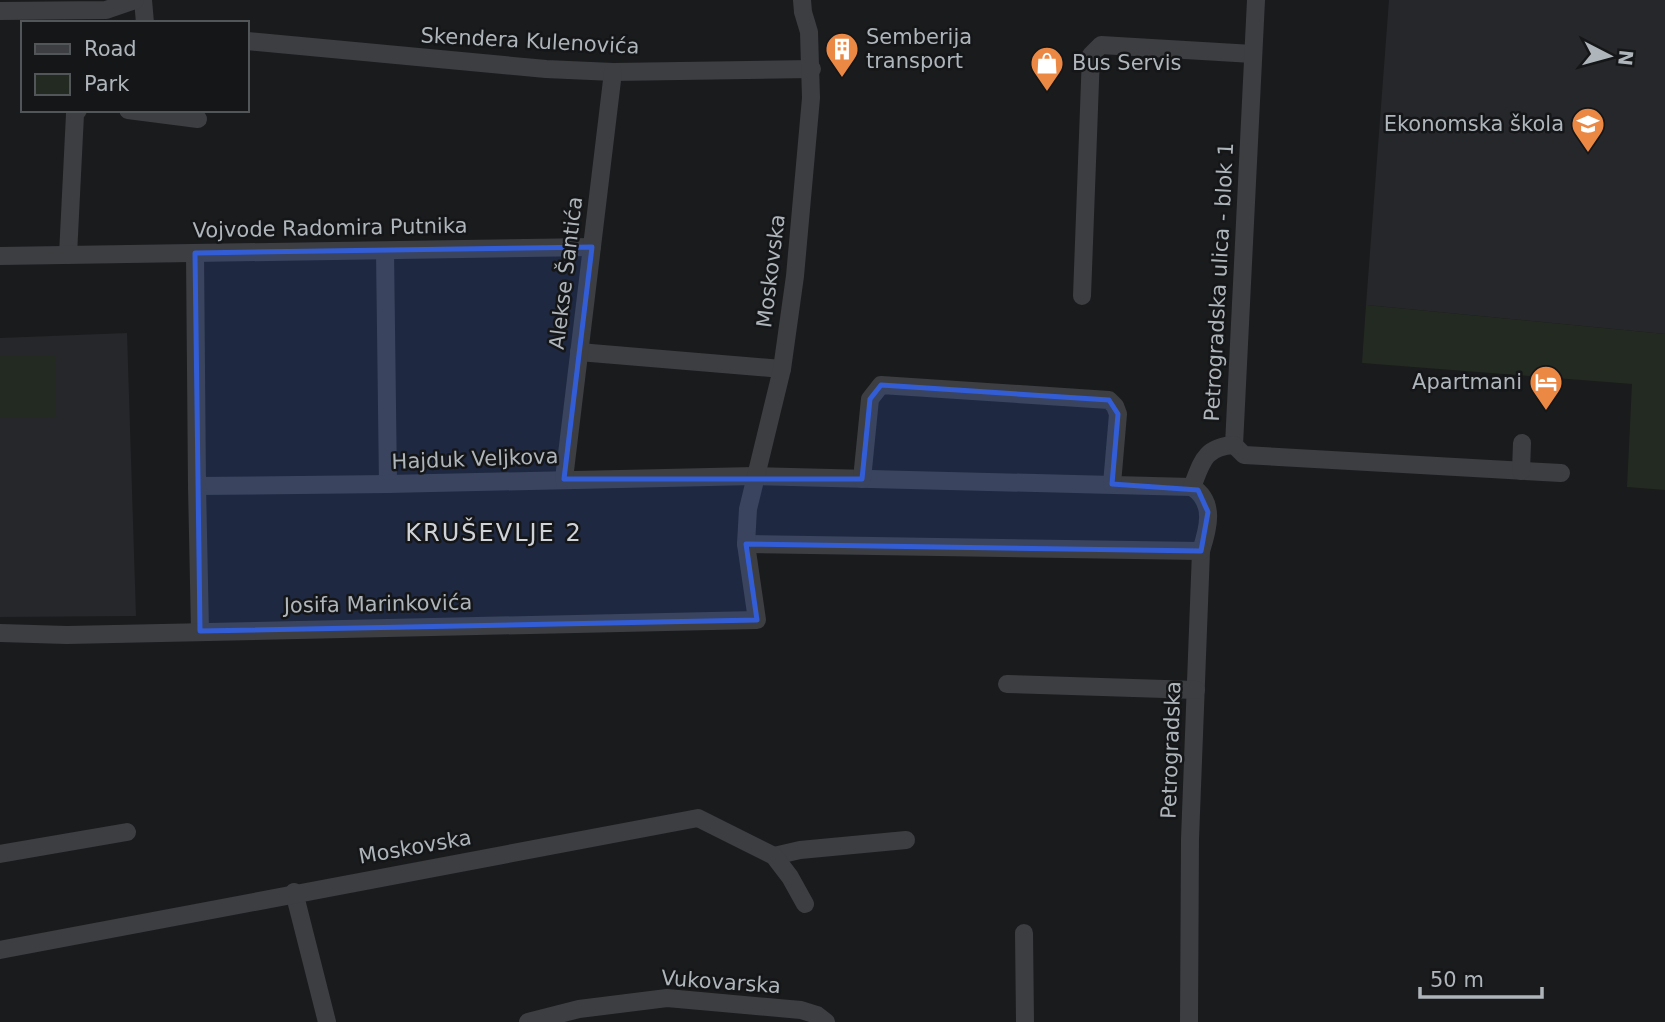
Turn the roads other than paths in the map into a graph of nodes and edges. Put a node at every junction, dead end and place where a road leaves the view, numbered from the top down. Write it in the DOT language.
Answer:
graph roads {
  1 [pos="135,0"];
  2 [pos="143,0"];
  3 [pos="802,0"];
  4 [pos="1256,0"];
  5 [pos="0,11"];
  6 [pos="145,21"];
  7 [pos="248,41"];
  8 [pos="1253,54"];
  9 [pos="812,69"];
  10 [pos="613,72"];
  11 [pos="76,112"];
  12 [pos="146,112"];
  13 [pos="198,118"];
  14 [pos="592,247"];
  15 [pos="386,251"];
  16 [pos="195,253"];
  17 [pos="68,255"];
  18 [pos="0,256"];
  19 [pos="1082,296"];
  20 [pos="579,352"];
  21 [pos="782,369"];
  22 [pos="1521,443"];
  23 [pos="1234,445"];
  24 [pos="1521,471"];
  25 [pos="1561,473"];
  26 [pos="754,476"];
  27 [pos="862,479"];
  28 [pos="564,480"];
  29 [pos="388,484"];
  30 [pos="1112,484"];
  31 [pos="197,486"];
  32 [pos="1192,487"];
  33 [pos="746,544"];
  34 [pos="1201,551"];
  35 [pos="757,620"];
  36 [pos="200,631"];
  37 [pos="0,633"];
  38 [pos="1007,684"];
  39 [pos="1196,690"];
  40 [pos="127,832"];
  41 [pos="906,841"];
  42 [pos="0,854"];
  43 [pos="774,856"];
  44 [pos="294,892"];
  45 [pos="805,904"];
  46 [pos="1024,933"];
  47 [pos="0,950"];
  48 [pos="327,1022"];
  49 [pos="528,1022"];
  50 [pos="826,1022"];
  51 [pos="1025,1022"];
  52 [pos="1189,1022"];
  1 -- 5 [label="street"];
  2 -- 6 [label="street"];
  3 -- 9 [label="street, Moskovska"];
  4 -- 8 [label="street, Petrogradska ulica - blok 1"];
  7 -- 10 [label="street, Skendera Kulenovića"];
  8 -- 19 [label="street"];
  8 -- 23 [label="street, Petrogradska ulica - blok 1"];
  9 -- 10 [label="street, Skendera Kulenovića"];
  9 -- 21 [label="street, Moskovska"];
  10 -- 14 [label="street, Alekse Šantića"];
  11 -- 17 [label="street"];
  12 -- 13 [label="street"];
  14 -- 15 [label="street, Vojvode Radomira Putnika"];
  14 -- 20 [label="street, Alekse Šantića"];
  15 -- 16 [label="street, Vojvode Radomira Putnika"];
  15 -- 29 [label="street"];
  16 -- 17 [label="street, Vojvode Radomira Putnika"];
  16 -- 31 [label="street"];
  17 -- 18 [label="street, Vojvode Radomira Putnika"];
  20 -- 21 [label="street"];
  20 -- 28 [label="street, Alekse Šantića"];
  21 -- 26 [label="street, Moskovska"];
  22 -- 24 [label="street"];
  23 -- 24 [label="street, Petrogradska ulica - blok 1"];
  23 -- 32 [label="street"];
  24 -- 25 [label="street, Petrogradska ulica - blok 1"];
  26 -- 27 [label="street"];
  26 -- 28 [label="street, Hajduk Veljkova"];
  26 -- 33 [label="street, Moskovska"];
  27 -- 30 [label="street"];
  27 -- 30 [label="street"];
  28 -- 29 [label="street, Hajduk Veljkova"];
  29 -- 31 [label="street, Hajduk Veljkova"];
  30 -- 32 [label="street"];
  31 -- 36 [label="street"];
  32 -- 34 [label="street, Petrogradska"];
  33 -- 34 [label="street"];
  33 -- 35 [label="street, Moskovska"];
  34 -- 39 [label="street, Petrogradska"];
  35 -- 36 [label="street, Josifa Marinkovića"];
  36 -- 37 [label="street, Josifa Marinkovića"];
  38 -- 39 [label="street"];
  39 -- 52 [label="street, Petrogradska"];
  40 -- 42 [label="street"];
  41 -- 43 [label="street"];
  43 -- 44 [label="street, Moskovska"];
  43 -- 45 [label="street, Moskovska"];
  44 -- 47 [label="street, Moskovska"];
  44 -- 48 [label="street"];
  46 -- 51 [label="street"];
  49 -- 50 [label="street, Vukovarska"];
}
